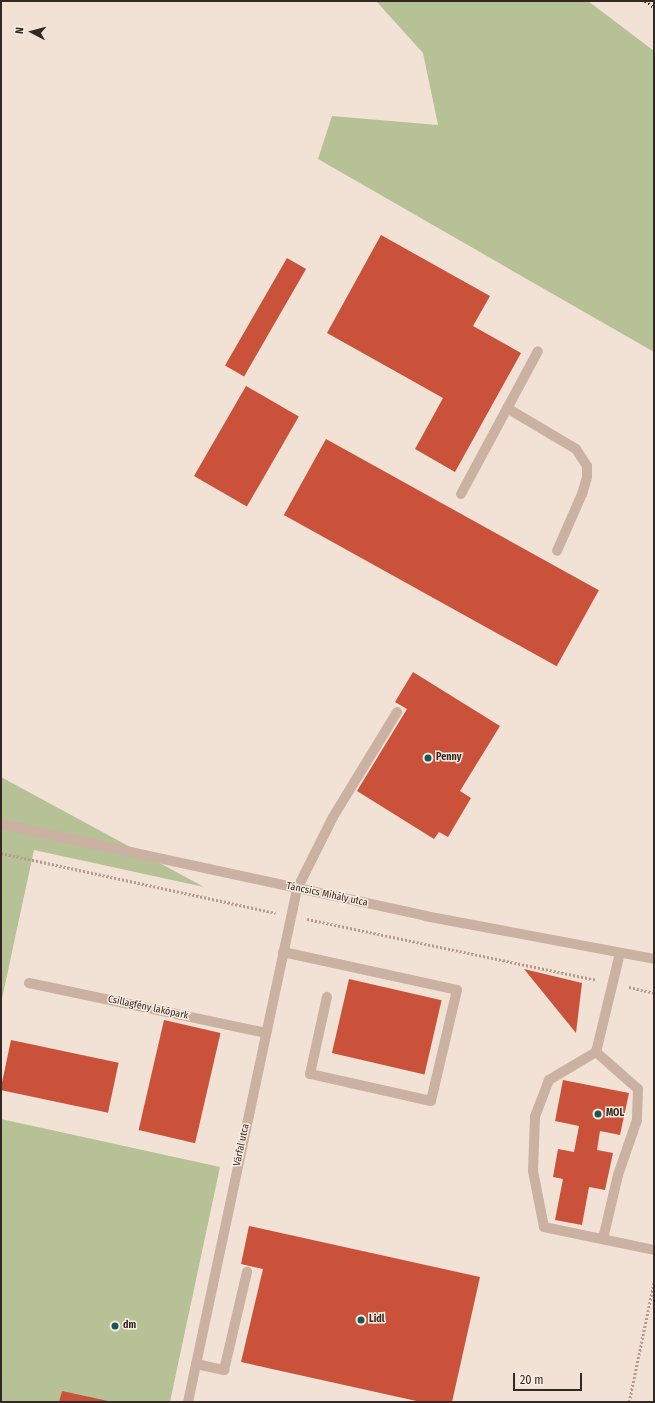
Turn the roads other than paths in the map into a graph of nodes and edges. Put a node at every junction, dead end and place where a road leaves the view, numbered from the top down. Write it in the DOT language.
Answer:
graph roads {
  1 [pos="538,351"];
  2 [pos="507,408"];
  3 [pos="461,494"];
  4 [pos="557,551"];
  5 [pos="397,712"];
  6 [pos="1,824"];
  7 [pos="297,889"];
  8 [pos="283,952"];
  9 [pos="620,953"];
  10 [pos="654,959"];
  11 [pos="29,983"];
  12 [pos="327,997"];
  13 [pos="266,1033"];
  14 [pos="596,1052"];
  15 [pos="603,1239"];
  16 [pos="654,1250"];
  17 [pos="247,1272"];
  18 [pos="196,1364"];
  19 [pos="188,1402"];
  1 -- 2 [label="street"];
  2 -- 3 [label="street"];
  2 -- 4 [label="street"];
  5 -- 7 [label="street, Várfal utca"];
  6 -- 7 [label="street, Táncsics Mihály utca"];
  7 -- 8 [label="street, Várfal utca"];
  7 -- 9 [label="street, Táncsics Mihály utca"];
  8 -- 12 [label="street"];
  8 -- 13 [label="street, Várfal utca"];
  9 -- 10 [label="street, Táncsics Mihály utca"];
  9 -- 14 [label="street"];
  11 -- 13 [label="street, Csillagfény lakópark"];
  13 -- 18 [label="street, Várfal utca"];
  14 -- 15 [label="street"];
  14 -- 15 [label="street"];
  15 -- 16 [label="street"];
  17 -- 18 [label="street"];
  18 -- 19 [label="street, Várfal utca"];
}
